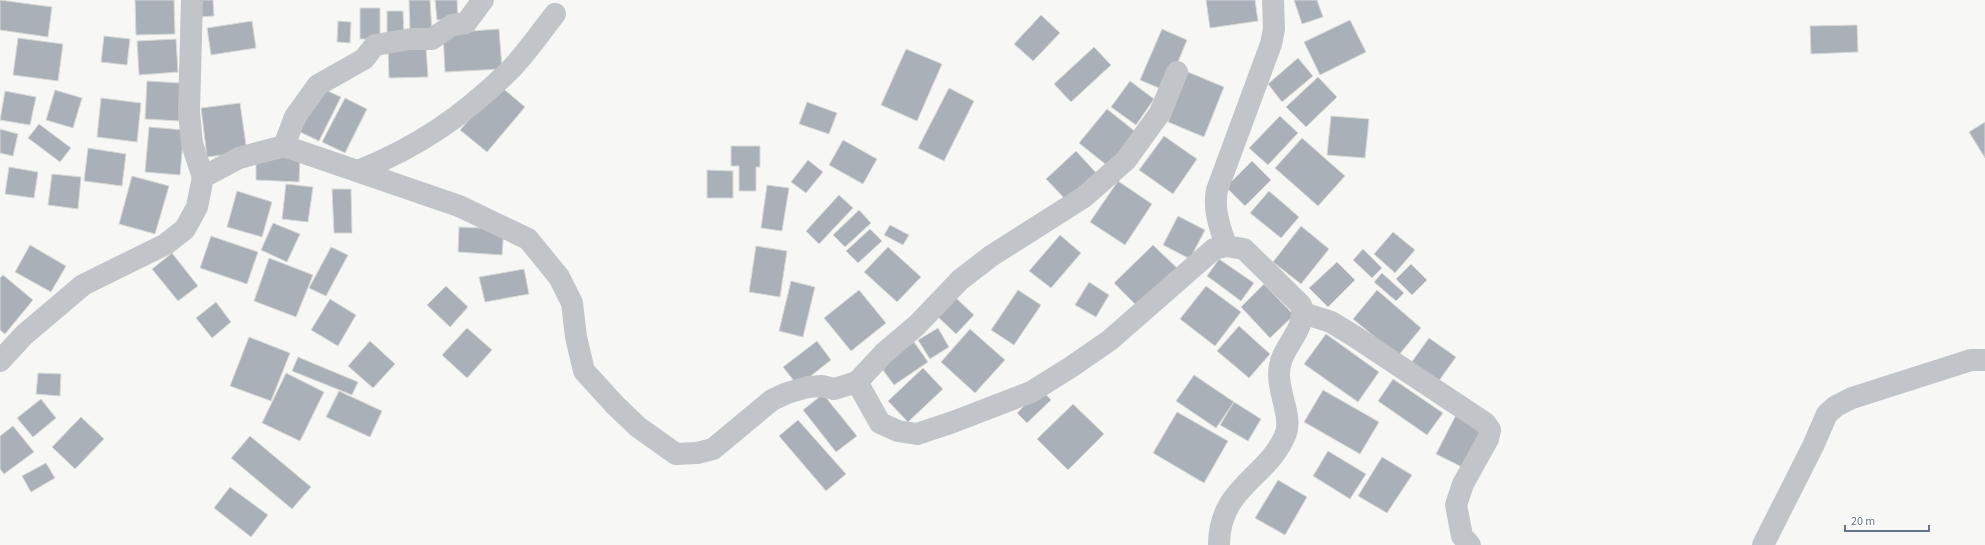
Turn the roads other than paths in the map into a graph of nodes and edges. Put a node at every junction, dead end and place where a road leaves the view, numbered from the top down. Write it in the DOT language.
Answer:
graph roads {
  1 [pos="192,0"];
  2 [pos="483,0"];
  3 [pos="1272,0"];
  4 [pos="555,14"];
  5 [pos="1177,72"];
  6 [pos="284,146"];
  7 [pos="358,171"];
  8 [pos="203,176"];
  9 [pos="1226,246"];
  10 [pos="1303,313"];
  11 [pos="1985,360"];
  12 [pos="0,361"];
  13 [pos="858,382"];
  14 [pos="1219,545"];
  15 [pos="1470,545"];
  16 [pos="1763,545"];
  1 -- 8 [label="street"];
  2 -- 6 [label="street"];
  3 -- 9 [label="street"];
  4 -- 7 [label="street"];
  5 -- 13 [label="street"];
  6 -- 7 [label="street"];
  6 -- 8 [label="street"];
  7 -- 13 [label="street"];
  8 -- 12 [label="street"];
  9 -- 10 [label="street"];
  9 -- 13 [label="street"];
  10 -- 14 [label="street"];
  10 -- 15 [label="street"];
  11 -- 16 [label="street"];
}
